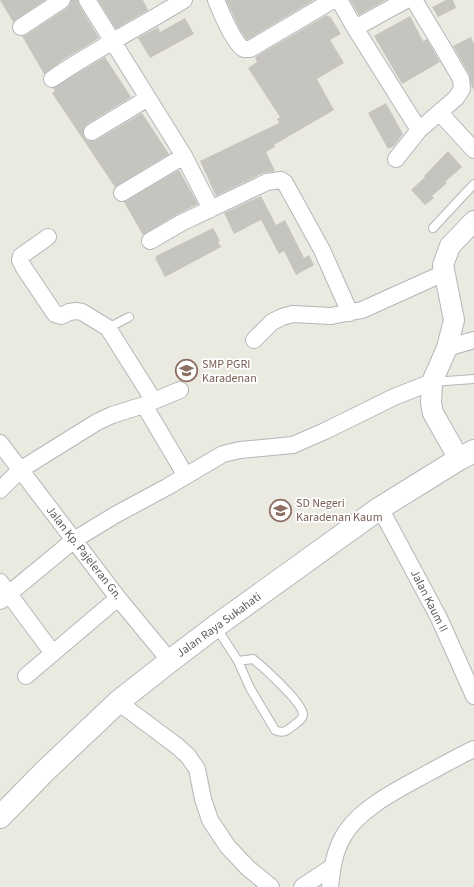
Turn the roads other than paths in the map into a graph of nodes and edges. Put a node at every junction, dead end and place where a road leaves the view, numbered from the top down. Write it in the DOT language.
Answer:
graph roads {
  1 [pos="62,0"];
  2 [pos="87,0"];
  3 [pos="184,0"];
  4 [pos="216,0"];
  5 [pos="333,0"];
  6 [pos="338,0"];
  7 [pos="406,0"];
  8 [pos="414,0"];
  9 [pos="163,5"];
  10 [pos="21,27"];
  11 [pos="354,28"];
  12 [pos="112,42"];
  13 [pos="52,79"];
  14 [pos="148,98"];
  15 [pos="440,113"];
  16 [pos="419,130"];
  17 [pos="92,132"];
  18 [pos="474,150"];
  19 [pos="184,156"];
  20 [pos="396,159"];
  21 [pos="474,184"];
  22 [pos="122,193"];
  23 [pos="211,208"];
  24 [pos="474,221"];
  25 [pos="432,228"];
  26 [pos="48,237"];
  27 [pos="150,241"];
  28 [pos="444,273"];
  29 [pos="350,313"];
  30 [pos="129,316"];
  31 [pos="108,328"];
  32 [pos="254,340"];
  33 [pos="474,340"];
  34 [pos="447,348"];
  35 [pos="474,379"];
  36 [pos="432,382"];
  37 [pos="180,390"];
  38 [pos="149,403"];
  39 [pos="0,443"];
  40 [pos="466,455"];
  41 [pos="20,470"];
  42 [pos="186,476"];
  43 [pos="0,490"];
  44 [pos="380,508"];
  45 [pos="74,540"];
  46 [pos="3,592"];
  47 [pos="118,598"];
  48 [pos="216,626"];
  49 [pos="52,652"];
  50 [pos="170,661"];
  51 [pos="238,661"];
  52 [pos="26,676"];
  53 [pos="474,696"];
  54 [pos="118,702"];
  55 [pos="474,749"];
  56 [pos="0,817"];
  57 [pos="332,867"];
  58 [pos="271,887"];
  59 [pos="302,887"];
  60 [pos="330,887"];
  1 -- 10 [label="street"];
  2 -- 12 [label="street"];
  3 -- 9 [label="street"];
  4 -- 5 [label="street"];
  6 -- 11 [label="street"];
  7 -- 11 [label="street"];
  8 -- 15 [label="street"];
  9 -- 12 [label="street"];
  11 -- 16 [label="street"];
  12 -- 13 [label="street"];
  12 -- 14 [label="street"];
  14 -- 17 [label="street"];
  14 -- 19 [label="street"];
  15 -- 16 [label="street"];
  15 -- 18 [label="street"];
  16 -- 20 [label="street"];
  19 -- 22 [label="street"];
  19 -- 23 [label="street"];
  21 -- 25 [label="lane"];
  23 -- 27 [label="street"];
  23 -- 29 [label="street"];
  24 -- 28 [label="street"];
  26 -- 31 [label="street"];
  28 -- 29 [label="street"];
  28 -- 34 [label="street"];
  29 -- 32 [label="street"];
  30 -- 31 [label="lane"];
  31 -- 38 [label="street"];
  33 -- 34 [label="street"];
  34 -- 36 [label="street"];
  35 -- 36 [label="lane"];
  36 -- 40 [label="street"];
  36 -- 42 [label="street"];
  37 -- 38 [label="street"];
  38 -- 41 [label="street"];
  38 -- 42 [label="street"];
  39 -- 41 [label="street, Jalan Kp. Pajeleran Gn."];
  40 -- 44 [label="main road, Jalan Raya Sukahati"];
  41 -- 43 [label="street"];
  41 -- 45 [label="street, Jalan Kp. Pajeleran Gn."];
  42 -- 45 [label="street"];
  44 -- 48 [label="main road, Jalan Raya Sukahati"];
  44 -- 53 [label="street, Jalan Kaum II"];
  45 -- 46 [label="street"];
  45 -- 47 [label="street, Jalan Kp. Pajeleran Gn."];
  46 -- 49 [label="street"];
  47 -- 49 [label="street"];
  47 -- 50 [label="street, Jalan Kp. Pajeleran Gn."];
  48 -- 50 [label="main road, Jalan Raya Sukahati"];
  48 -- 51 [label="lane"];
  49 -- 52 [label="street"];
  50 -- 54 [label="main road, Jalan Raya Sukahati"];
  51 -- 51 [label="lane"];
  54 -- 56 [label="main road, Jalan Raya Sukahati"];
  54 -- 58 [label="street"];
  55 -- 57 [label="street"];
  57 -- 59 [label="street"];
  57 -- 60 [label="street"];
}
